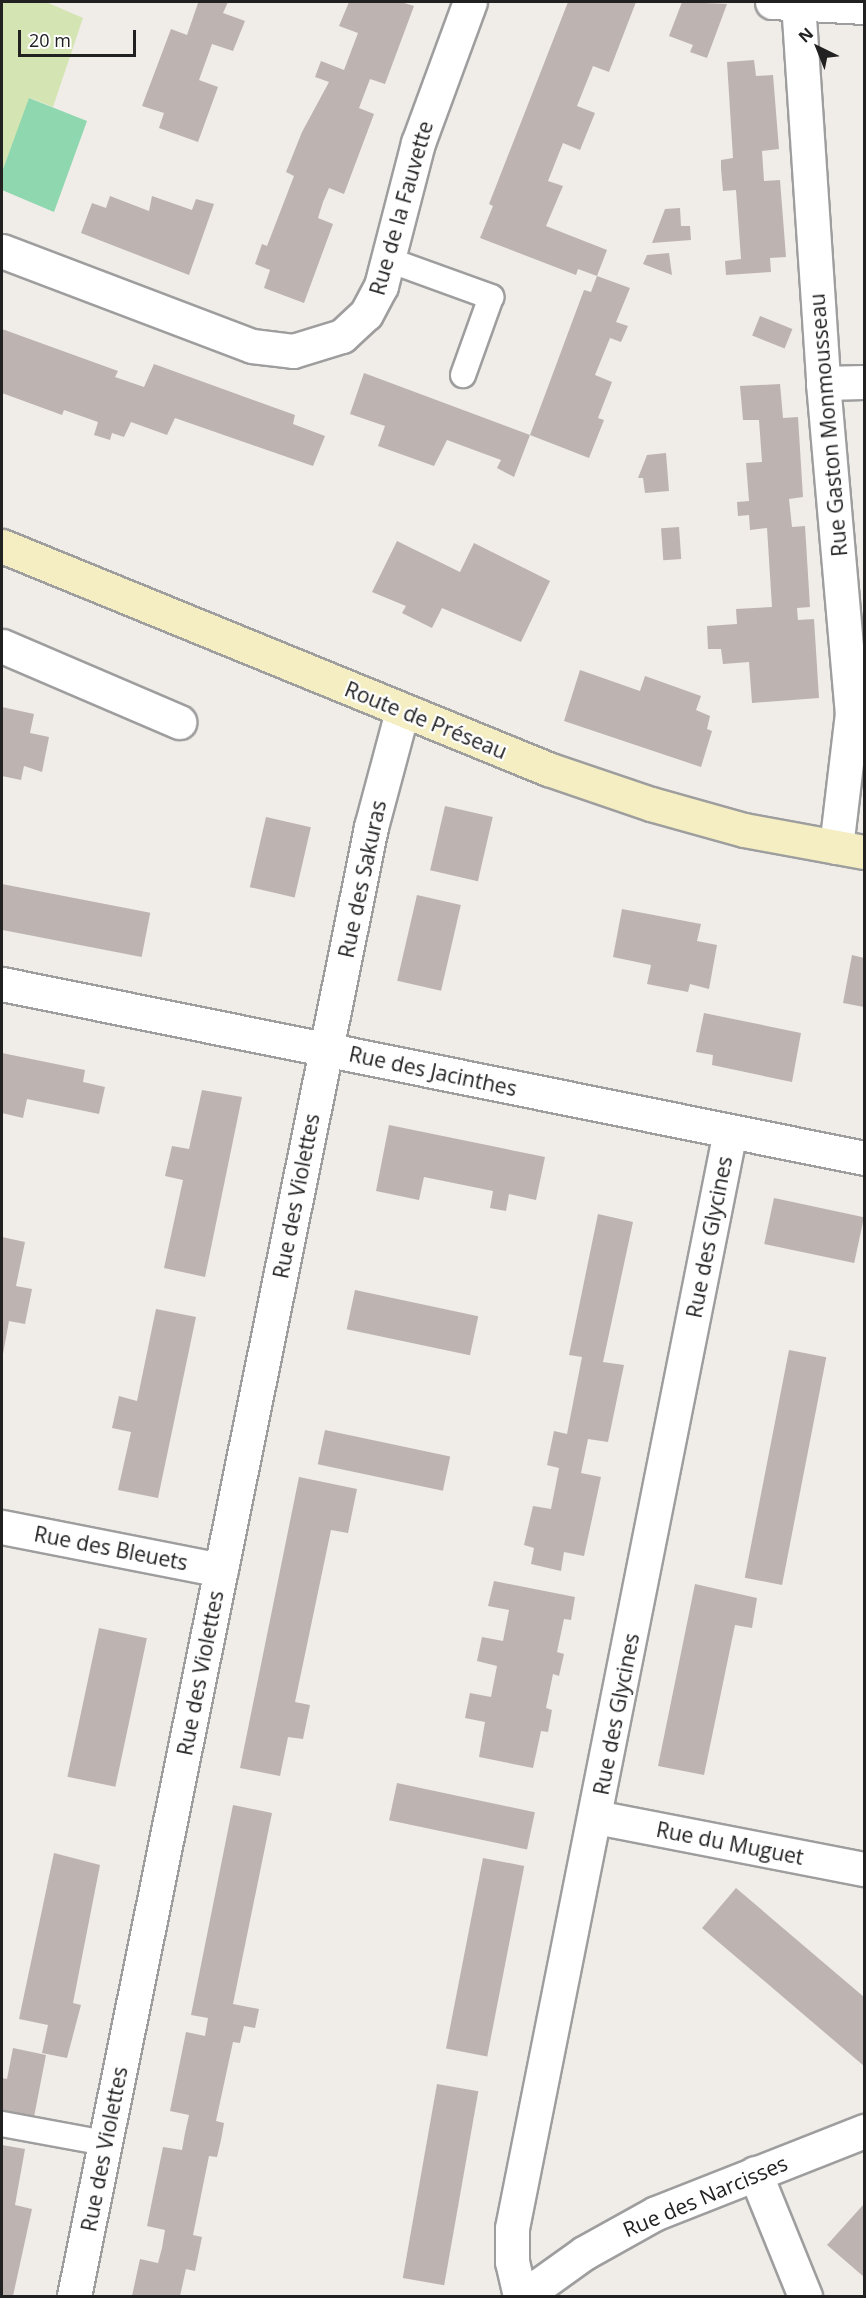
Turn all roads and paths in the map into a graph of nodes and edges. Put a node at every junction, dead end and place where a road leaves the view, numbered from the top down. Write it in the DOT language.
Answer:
graph roads {
  1 [pos="470,2"];
  2 [pos="789,3"];
  3 [pos="864,7"];
  4 [pos="2,251"];
  5 [pos="389,260"];
  6 [pos="463,375"];
  7 [pos="864,382"];
  8 [pos="823,383"];
  9 [pos="2,546"];
  10 [pos="2,646"];
  11 [pos="402,711"];
  12 [pos="179,722"];
  13 [pos="850,849"];
  14 [pos="2,984"];
  15 [pos="326,1049"];
  16 [pos="730,1131"];
  17 [pos="864,1158"];
  18 [pos="2,1527"];
  19 [pos="221,1570"];
  20 [pos="596,1817"];
  21 [pos="864,1869"];
  22 [pos="2,2124"];
  23 [pos="864,2131"];
  24 [pos="105,2143"];
  25 [pos="755,2174"];
  26 [pos="74,2296"];
  27 [pos="520,2296"];
  28 [pos="524,2296"];
  29 [pos="804,2296"];
  1 -- 5 [label="street, Rue de la Fauvette"];
  2 -- 3 [label="street"];
  2 -- 8 [label="street, Rue Gaston Monmousseau"];
  4 -- 5 [label="street, Rue de la Fauvette"];
  5 -- 6 [label="lane"];
  7 -- 8 [label="street"];
  8 -- 13 [label="street, Rue Gaston Monmousseau"];
  9 -- 11 [label="main road, Route de Préseau"];
  10 -- 12 [label="street"];
  11 -- 13 [label="main road, Route de Préseau"];
  11 -- 15 [label="street, Rue des Sakuras"];
  14 -- 15 [label="street, Rue des Jacinthes"];
  15 -- 16 [label="street, Rue des Jacinthes"];
  15 -- 19 [label="street, Rue des Violettes"];
  16 -- 17 [label="street, Rue des Jacinthes"];
  16 -- 20 [label="street, Rue des Glycines"];
  18 -- 19 [label="street, Rue des Bleuets"];
  19 -- 24 [label="street, Rue des Violettes"];
  20 -- 21 [label="street, Rue du Muguet"];
  20 -- 27 [label="street, Rue des Glycines"];
  22 -- 24 [label="lane"];
  23 -- 25 [label="street, Rue des Narcisses"];
  24 -- 26 [label="street, Rue des Violettes"];
  25 -- 28 [label="street, Rue des Narcisses"];
  25 -- 29 [label="street"];
}
